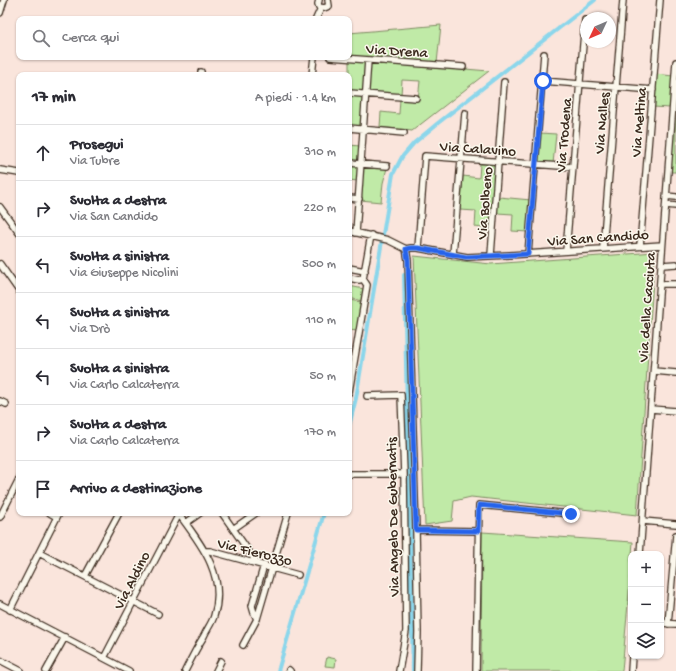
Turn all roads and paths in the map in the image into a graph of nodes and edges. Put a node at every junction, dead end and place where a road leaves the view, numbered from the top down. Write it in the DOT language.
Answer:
graph roads {
  1 [pos="4,0"];
  2 [pos="319,0"];
  3 [pos="328,0"];
  4 [pos="623,0"];
  5 [pos="660,0"];
  6 [pos="321,8"];
  7 [pos="0,13"];
  8 [pos="317,16"];
  9 [pos="583,48"];
  10 [pos="544,54"];
  11 [pos="352,59"];
  12 [pos="314,60"];
  13 [pos="368,60"];
  14 [pos="676,62"];
  15 [pos="463,67"];
  16 [pos="312,72"];
  17 [pos="543,81"];
  18 [pos="504,82"];
  19 [pos="580,84"];
  20 [pos="616,87"];
  21 [pos="653,90"];
  22 [pos="352,93"];
  23 [pos="366,94"];
  24 [pos="416,98"];
  25 [pos="465,113"];
  26 [pos="352,128"];
  27 [pos="363,129"];
  28 [pos="404,133"];
  29 [pos="462,158"];
  30 [pos="499,161"];
  31 [pos="352,162"];
  32 [pos="361,164"];
  33 [pos="536,164"];
  34 [pos="387,166"];
  35 [pos="573,167"];
  36 [pos="0,170"];
  37 [pos="16,173"];
  38 [pos="666,196"];
  39 [pos="676,197"];
  40 [pos="352,198"];
  41 [pos="359,199"];
  42 [pos="666,205"];
  43 [pos="676,206"];
  44 [pos="0,207"];
  45 [pos="16,229"];
  46 [pos="352,232"];
  47 [pos="356,233"];
  48 [pos="374,236"];
  49 [pos="662,245"];
  50 [pos="640,246"];
  51 [pos="418,248"];
  52 [pos="603,248"];
  53 [pos="406,249"];
  54 [pos="566,251"];
  55 [pos="453,254"];
  56 [pos="528,254"];
  57 [pos="492,255"];
  58 [pos="0,264"];
  59 [pos="676,264"];
  60 [pos="662,265"];
  61 [pos="352,269"];
  62 [pos="365,271"];
  63 [pos="352,278"];
  64 [pos="363,279"];
  65 [pos="661,284"];
  66 [pos="676,284"];
  67 [pos="16,287"];
  68 [pos="654,371"];
  69 [pos="676,372"];
  70 [pos="352,373"];
  71 [pos="367,396"];
  72 [pos="0,401"];
  73 [pos="6,404"];
  74 [pos="651,409"];
  75 [pos="676,411"];
  76 [pos="352,474"];
  77 [pos="404,474"];
  78 [pos="16,485"];
  79 [pos="12,493"];
  80 [pos="16,495"];
  81 [pos="571,514"];
  82 [pos="57,516"];
  83 [pos="117,516"];
  84 [pos="178,516"];
  85 [pos="180,516"];
  86 [pos="196,516"];
  87 [pos="224,516"];
  88 [pos="252,516"];
  89 [pos="287,516"];
  90 [pos="0,518"];
  91 [pos="643,521"];
  92 [pos="186,524"];
  93 [pos="676,524"];
  94 [pos="233,529"];
  95 [pos="416,530"];
  96 [pos="478,531"];
  97 [pos="676,535"];
  98 [pos="205,551"];
  99 [pos="640,551"];
  100 [pos="39,552"];
  101 [pos="257,563"];
  102 [pos="264,565"];
  103 [pos="273,567"];
  104 [pos="298,574"];
  105 [pos="86,576"];
  106 [pos="134,601"];
  107 [pos="0,604"];
  108 [pos="10,610"];
  109 [pos="158,614"];
  110 [pos="257,619"];
  111 [pos="664,623"];
  112 [pos="668,624"];
  113 [pos="676,624"];
  114 [pos="65,637"];
  115 [pos="243,645"];
  116 [pos="104,658"];
  117 [pos="632,659"];
  118 [pos="0,660"];
  119 [pos="221,660"];
  120 [pos="21,671"];
  121 [pos="46,671"];
  122 [pos="129,671"];
  123 [pos="185,671"];
  124 [pos="216,671"];
  125 [pos="399,671"];
  126 [pos="417,671"];
  127 [pos="476,671"];
  128 [pos="631,671"];
  1 -- 7 [label="street"];
  2 -- 6 [label="street"];
  3 -- 6 [label="street"];
  4 -- 20 [label="street, Via Nalles"];
  5 -- 21 [label="street, Via Meltina"];
  6 -- 8 [label="street"];
  9 -- 19 [label="street, Via Trodena"];
  10 -- 17 [label="street"];
  11 -- 13 [label="street, Via Drena"];
  12 -- 16 [label="street"];
  13 -- 15 [label="street, Via Drena"];
  13 -- 23 [label="street"];
  14 -- 38 [label="street, Via della Cacciuta"];
  17 -- 19 [label="street"];
  17 -- 33 [label="street"];
  18 -- 30 [label="street, Via Bolbeno"];
  19 -- 20 [label="street"];
  19 -- 35 [label="street, Via Trodena"];
  20 -- 21 [label="street"];
  20 -- 52 [label="street, Via Nalles"];
  21 -- 50 [label="street, Via Meltina"];
  22 -- 23 [label="street"];
  23 -- 24 [label="street"];
  23 -- 27 [label="street"];
  25 -- 29 [label="street"];
  26 -- 27 [label="street"];
  27 -- 28 [label="street"];
  27 -- 32 [label="street"];
  29 -- 30 [label="street, Via Calavino"];
  29 -- 51 [label="street, Via Calavino"];
  29 -- 55 [label="street"];
  30 -- 33 [label="street, Via Calavino"];
  30 -- 57 [label="street, Via Bolbeno"];
  31 -- 32 [label="street"];
  32 -- 34 [label="street"];
  32 -- 41 [label="street"];
  33 -- 35 [label="street, Via Calavino"];
  33 -- 56 [label="street"];
  35 -- 54 [label="street, Via Trodena"];
  36 -- 37 [label="street"];
  38 -- 39 [label="street"];
  38 -- 42 [label="street, Via della Cacciuta"];
  40 -- 41 [label="street"];
  41 -- 47 [label="street"];
  42 -- 43 [label="street"];
  42 -- 49 [label="street, Via della Cacciuta"];
  44 -- 45 [label="street"];
  46 -- 47 [label="street"];
  47 -- 48 [label="street"];
  48 -- 53 [label="street"];
  48 -- 62 [label="street"];
  49 -- 50 [label="street, Via San Candido"];
  49 -- 60 [label="street, Via della Cacciuta"];
  50 -- 52 [label="street, Via San Candido"];
  51 -- 53 [label="street, Via San Candido"];
  51 -- 55 [label="street, Via San Candido"];
  52 -- 54 [label="street, Via San Candido"];
  53 -- 95 [label="street"];
  54 -- 56 [label="street, Via San Candido"];
  55 -- 57 [label="street, Via San Candido"];
  56 -- 57 [label="street, Via San Candido"];
  58 -- 67 [label="street"];
  59 -- 60 [label="street"];
  60 -- 65 [label="street, Via della Cacciuta"];
  61 -- 62 [label="street"];
  62 -- 64 [label="street"];
  63 -- 64 [label="street"];
  64 -- 70 [label="street"];
  65 -- 66 [label="street"];
  65 -- 68 [label="street, Via della Cacciuta"];
  68 -- 69 [label="street"];
  68 -- 74 [label="street, Via della Cacciuta"];
  71 -- 77 [label="street, Via Angelo De Gubernatis"];
  72 -- 73 [label="street"];
  74 -- 75 [label="street"];
  74 -- 91 [label="street, Via della Cacciuta"];
  76 -- 77 [label="street"];
  77 -- 125 [label="street, Via Angelo De Gubernatis"];
  78 -- 79 [label="street"];
  79 -- 80 [label="street"];
  79 -- 90 [label="street"];
  81 -- 96 [label="street"];
  82 -- 100 [label="street"];
  83 -- 105 [label="street"];
  84 -- 106 [label="street, Via Aldino"];
  85 -- 92 [label="street"];
  86 -- 92 [label="street"];
  87 -- 94 [label="street"];
  88 -- 94 [label="street"];
  89 -- 103 [label="street"];
  91 -- 93 [label="street"];
  91 -- 99 [label="street, Via della Cacciuta"];
  92 -- 98 [label="street"];
  94 -- 101 [label="street"];
  95 -- 96 [label="street"];
  95 -- 126 [label="street"];
  96 -- 127 [label="street"];
  97 -- 112 [label="street"];
  98 -- 101 [label="street, Via Fierozzo"];
  98 -- 123 [label="street"];
  100 -- 105 [label="street"];
  100 -- 108 [label="street"];
  101 -- 102 [label="street, Via Fierozzo"];
  102 -- 103 [label="street, Via Fierozzo"];
  102 -- 110 [label="street"];
  103 -- 104 [label="street, Via Fierozzo"];
  103 -- 110 [label="street"];
  105 -- 106 [label="street"];
  106 -- 109 [label="street"];
  106 -- 116 [label="street, Via Aldino"];
  107 -- 108 [label="street"];
  108 -- 114 [label="street"];
  110 -- 115 [label="street"];
  111 -- 112 [label="street"];
  112 -- 113 [label="street"];
  114 -- 116 [label="street"];
  114 -- 121 [label="street"];
  116 -- 122 [label="street"];
  117 -- 128 [label="street"];
  118 -- 120 [label="street"];
  119 -- 124 [label="street"];
}
